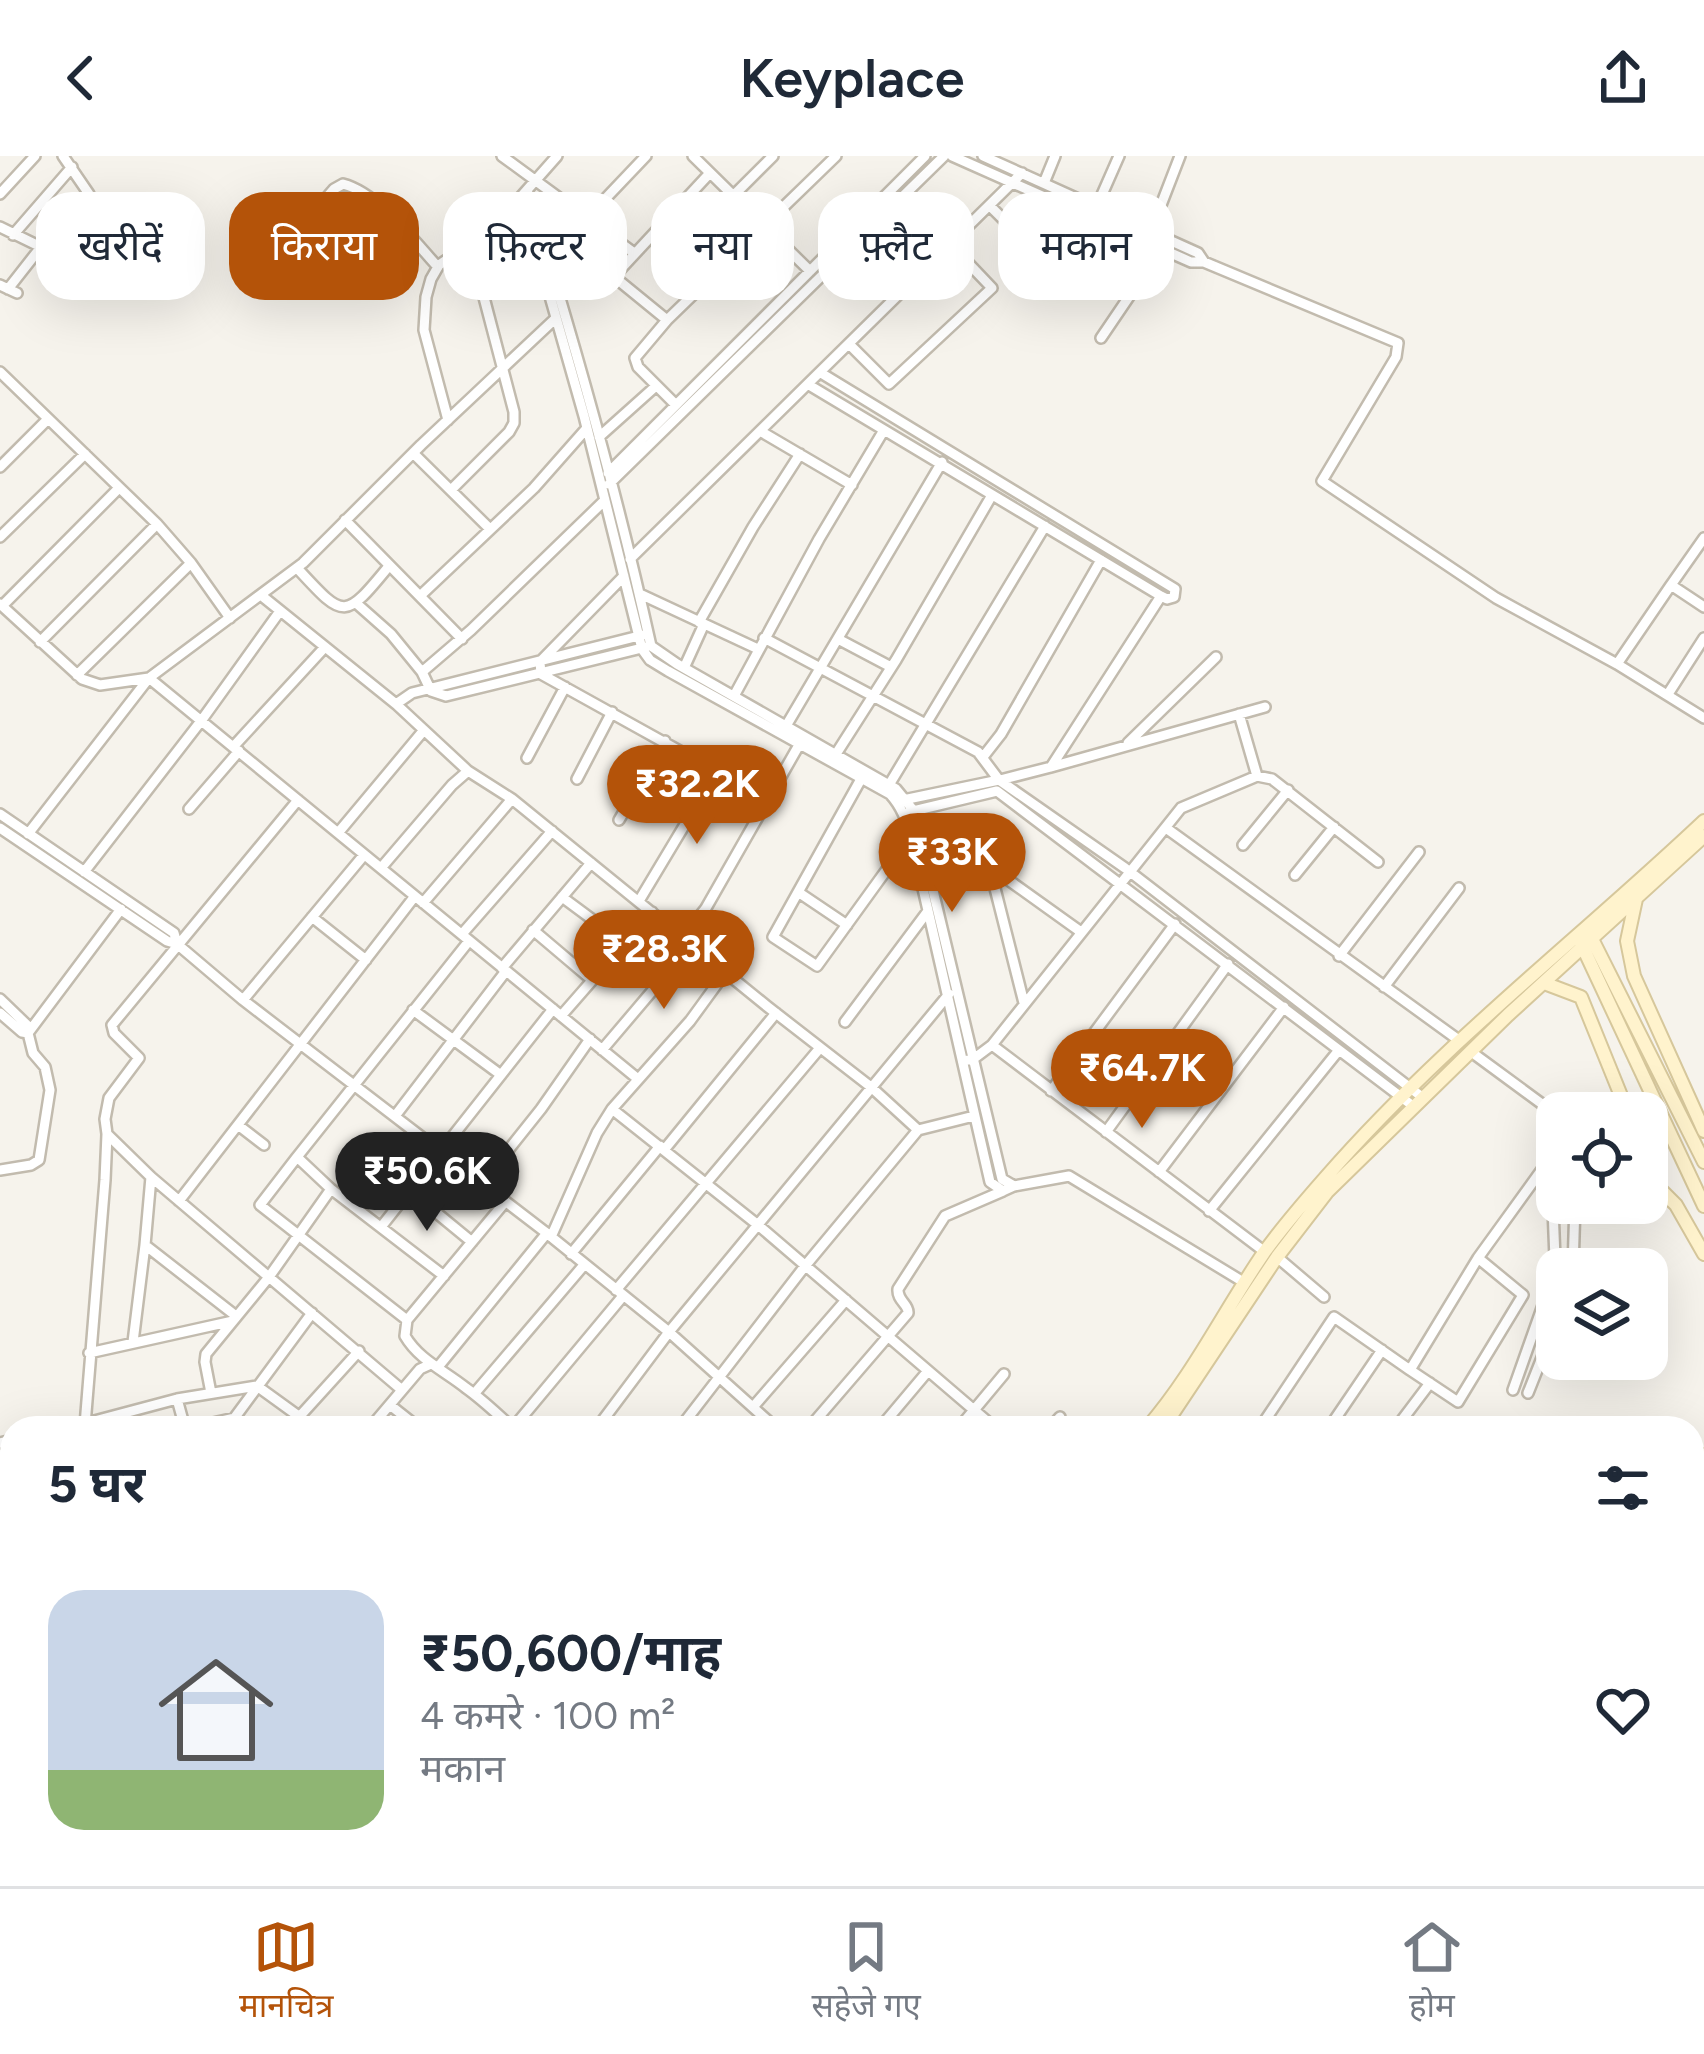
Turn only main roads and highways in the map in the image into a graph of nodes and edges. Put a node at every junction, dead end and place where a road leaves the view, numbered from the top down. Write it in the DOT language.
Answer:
graph roads {
  1 [pos="1704,821"];
  2 [pos="1704,836"];
  3 [pos="1636,899"];
  4 [pos="1609,916"];
  5 [pos="1585,938"];
  6 [pos="1544,983"];
  7 [pos="1465,1046"];
  8 [pos="1619,1092"];
  9 [pos="1704,1131"];
  10 [pos="1704,1162"];
  11 [pos="1668,1198"];
  12 [pos="1704,1207"];
  13 [pos="1704,1254"];
  14 [pos="1271,1255"];
  15 [pos="1166,1416"];
  16 [pos="1167,1416"];
  1 -- 4 [label="main road"];
  2 -- 3 [label="main road"];
  3 -- 4 [label="main road"];
  3 -- 9 [label="main road"];
  4 -- 5 [label="main road"];
  5 -- 6 [label="main road"];
  5 -- 7 [label="main road"];
  5 -- 10 [label="main road"];
  5 -- 12 [label="main road"];
  6 -- 7 [label="main road"];
  6 -- 8 [label="main road"];
  7 -- 14 [label="main road"];
  7 -- 14 [label="main road"];
  11 -- 13 [label="main road"];
  14 -- 15 [label="main road"];
  14 -- 16 [label="main road"];
}
